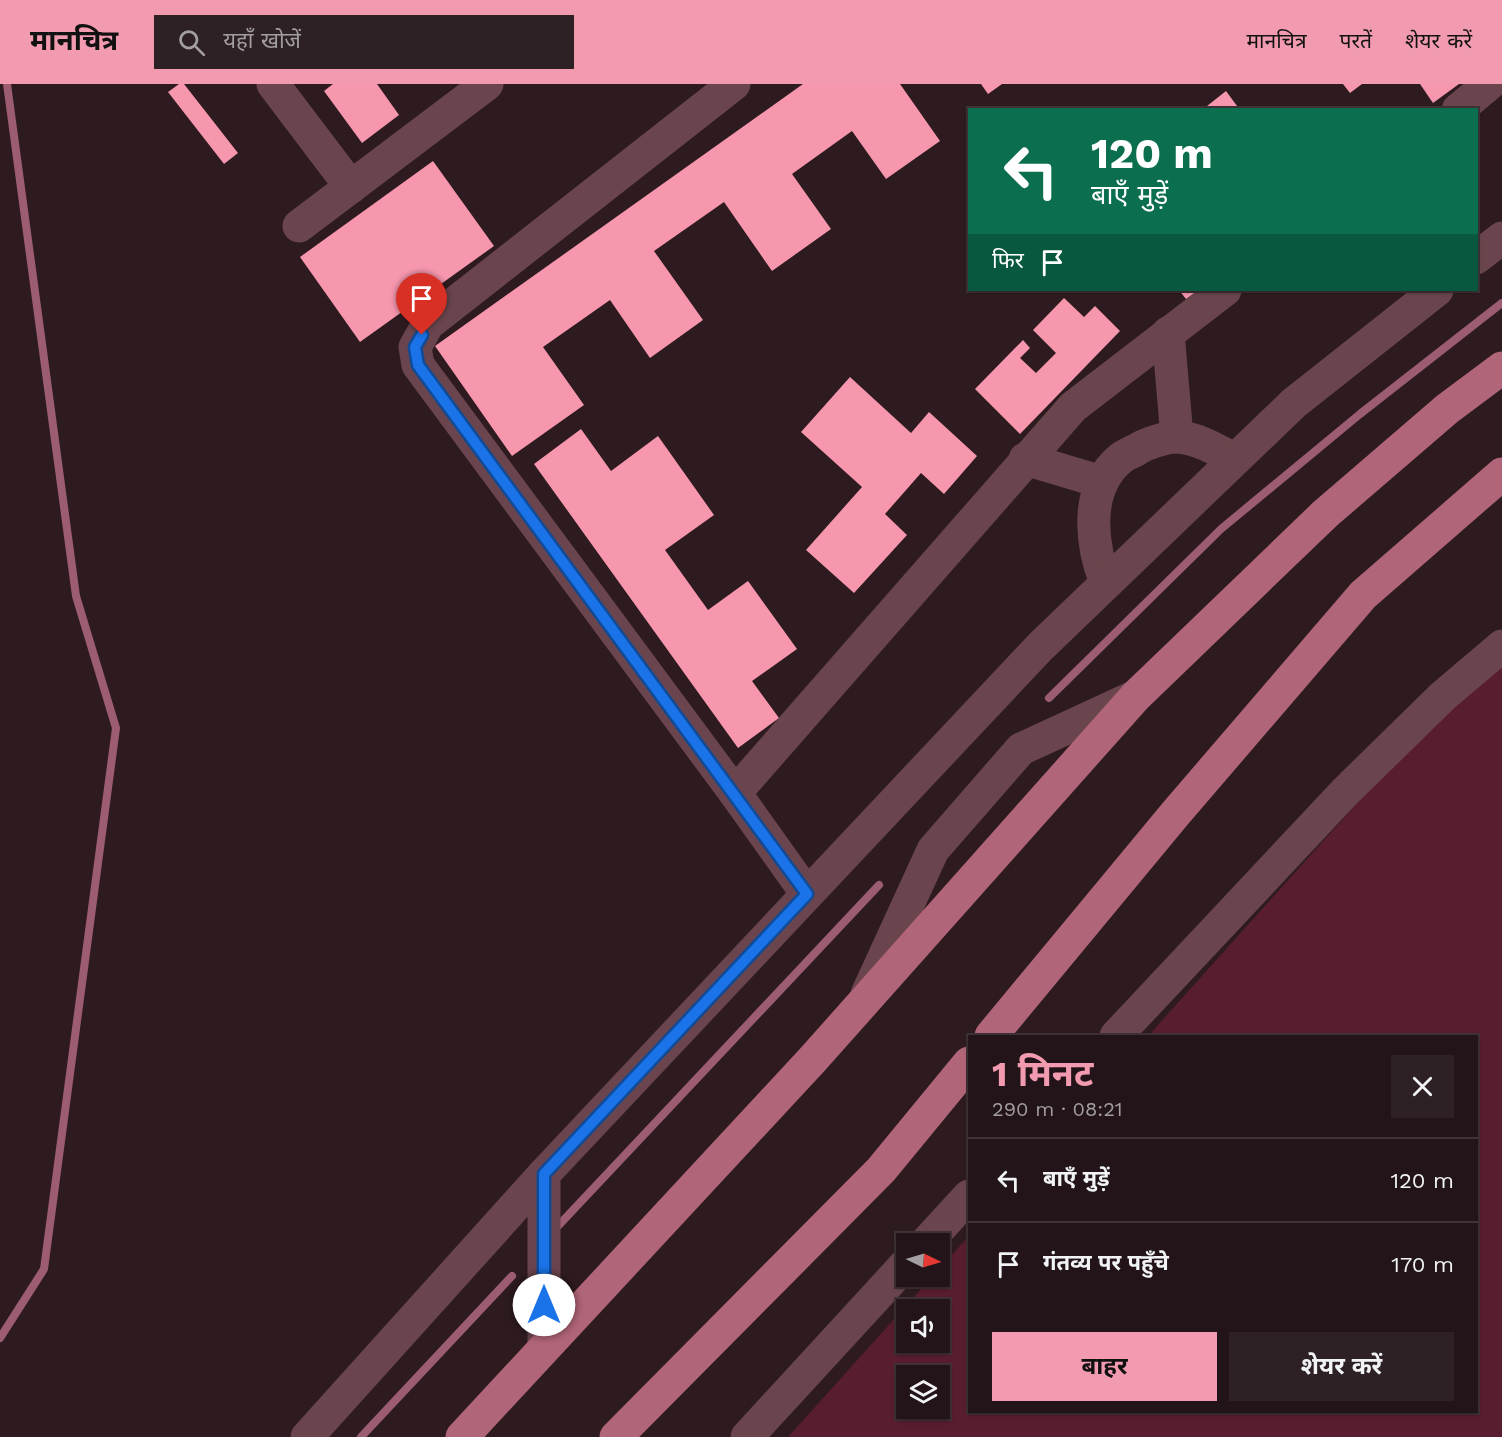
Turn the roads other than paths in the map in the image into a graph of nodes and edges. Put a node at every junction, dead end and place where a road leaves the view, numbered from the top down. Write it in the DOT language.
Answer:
graph roads {
  1 [pos="273,84"];
  2 [pos="488,84"];
  3 [pos="734,84"];
  4 [pos="1489,84"];
  5 [pos="1460,108"];
  6 [pos="351,187"];
  7 [pos="299,226"];
  8 [pos="1502,238"];
  9 [pos="1478,256"];
  10 [pos="1224,291"];
  11 [pos="1436,291"];
  12 [pos="1168,333"];
  13 [pos="1502,368"];
  14 [pos="1178,437"];
  15 [pos="1025,459"];
  16 [pos="1234,459"];
  17 [pos="1502,474"];
  18 [pos="1102,482"];
  19 [pos="1106,583"];
  20 [pos="1502,646"];
  21 [pos="1136,696"];
  22 [pos="735,793"];
  23 [pos="807,894"];
  24 [pos="862,1004"];
  25 [pos="992,1035"];
  26 [pos="1117,1035"];
  27 [pos="968,1064"];
  28 [pos="544,1174"];
  29 [pos="968,1197"];
  30 [pos="935,1233"];
  31 [pos="896,1275"];
  32 [pos="544,1348"];
  33 [pos="307,1437"];
  34 [pos="462,1437"];
  35 [pos="616,1437"];
  36 [pos="747,1437"];
  1 -- 6 [label="street"];
  2 -- 6 [label="street"];
  3 -- 22 [label="street"];
  4 -- 5 [label="street"];
  6 -- 7 [label="street"];
  8 -- 9 [label="street"];
  10 -- 12 [label="street"];
  11 -- 16 [label="street"];
  12 -- 14 [label="street"];
  12 -- 15 [label="street"];
  13 -- 21 [label="main road"];
  14 -- 16 [label="street"];
  14 -- 18 [label="street"];
  15 -- 18 [label="street"];
  15 -- 22 [label="street"];
  16 -- 19 [label="street"];
  17 -- 25 [label="main road"];
  18 -- 19 [label="street"];
  19 -- 23 [label="street"];
  20 -- 26 [label="street"];
  21 -- 24 [label="main road"];
  21 -- 24 [label="street"];
  22 -- 23 [label="street"];
  23 -- 28 [label="street"];
  24 -- 32 [label="main road"];
  27 -- 35 [label="main road"];
  28 -- 32 [label="street"];
  28 -- 33 [label="street"];
  29 -- 30 [label="street"];
  31 -- 36 [label="street"];
  32 -- 34 [label="main road"];
}
